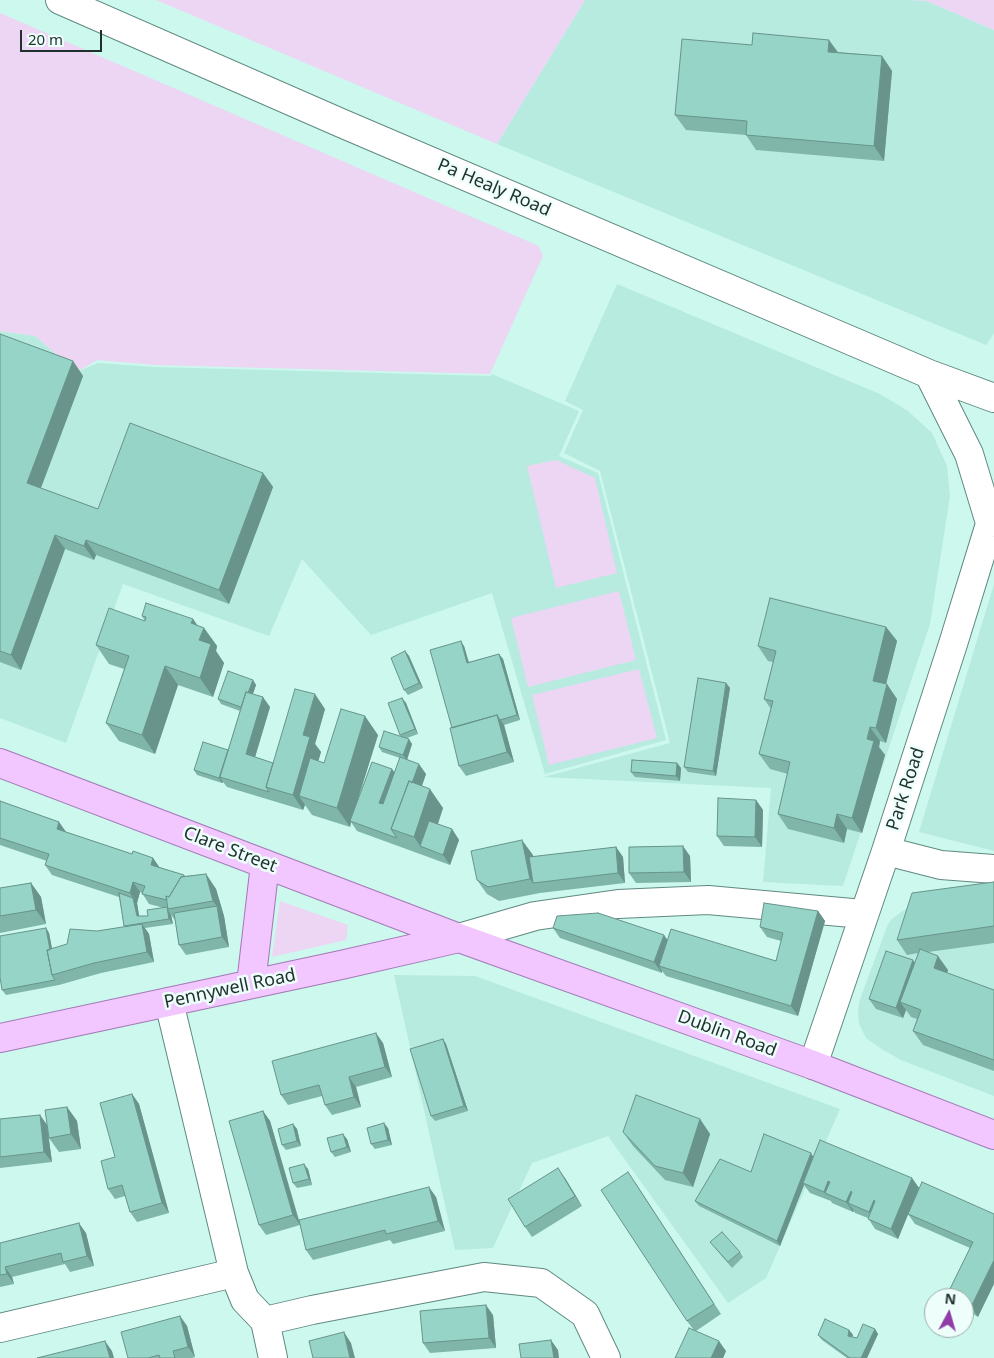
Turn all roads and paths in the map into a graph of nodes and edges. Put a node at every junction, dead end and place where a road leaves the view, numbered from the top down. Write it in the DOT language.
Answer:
graph roads {
  1 [pos="60,0"];
  2 [pos="930,374"];
  3 [pos="994,398"];
  4 [pos="992,517"];
  5 [pos="0,762"];
  6 [pos="886,851"];
  7 [pos="265,864"];
  8 [pos="994,869"];
  9 [pos="864,914"];
  10 [pos="459,938"];
  11 [pos="251,984"];
  12 [pos="169,1002"];
  13 [pos="0,1038"];
  14 [pos="813,1065"];
  15 [pos="994,1135"];
  16 [pos="234,1274"];
  17 [pos="264,1321"];
  18 [pos="0,1328"];
  19 [pos="274,1358"];
  20 [pos="606,1358"];
  1 -- 2 [label="street, Pa Healy Road"];
  2 -- 3 [label="street, Pa Healy Road"];
  2 -- 4 [label="street"];
  4 -- 6 [label="street, Park Road"];
  5 -- 7 [label="main road, Clare Street"];
  6 -- 8 [label="street"];
  6 -- 9 [label="street, Park Road"];
  7 -- 10 [label="main road, Clare Street"];
  7 -- 11 [label="main road"];
  9 -- 10 [label="street"];
  9 -- 14 [label="street, Park Road"];
  10 -- 11 [label="main road, Pennywell Road"];
  10 -- 14 [label="main road, Dublin Road"];
  11 -- 12 [label="main road, Pennywell Road"];
  12 -- 13 [label="main road, Pennywell Road"];
  12 -- 16 [label="street"];
  14 -- 15 [label="main road, Dublin Road"];
  16 -- 17 [label="street"];
  16 -- 18 [label="street"];
  17 -- 19 [label="street"];
  17 -- 20 [label="street"];
}
